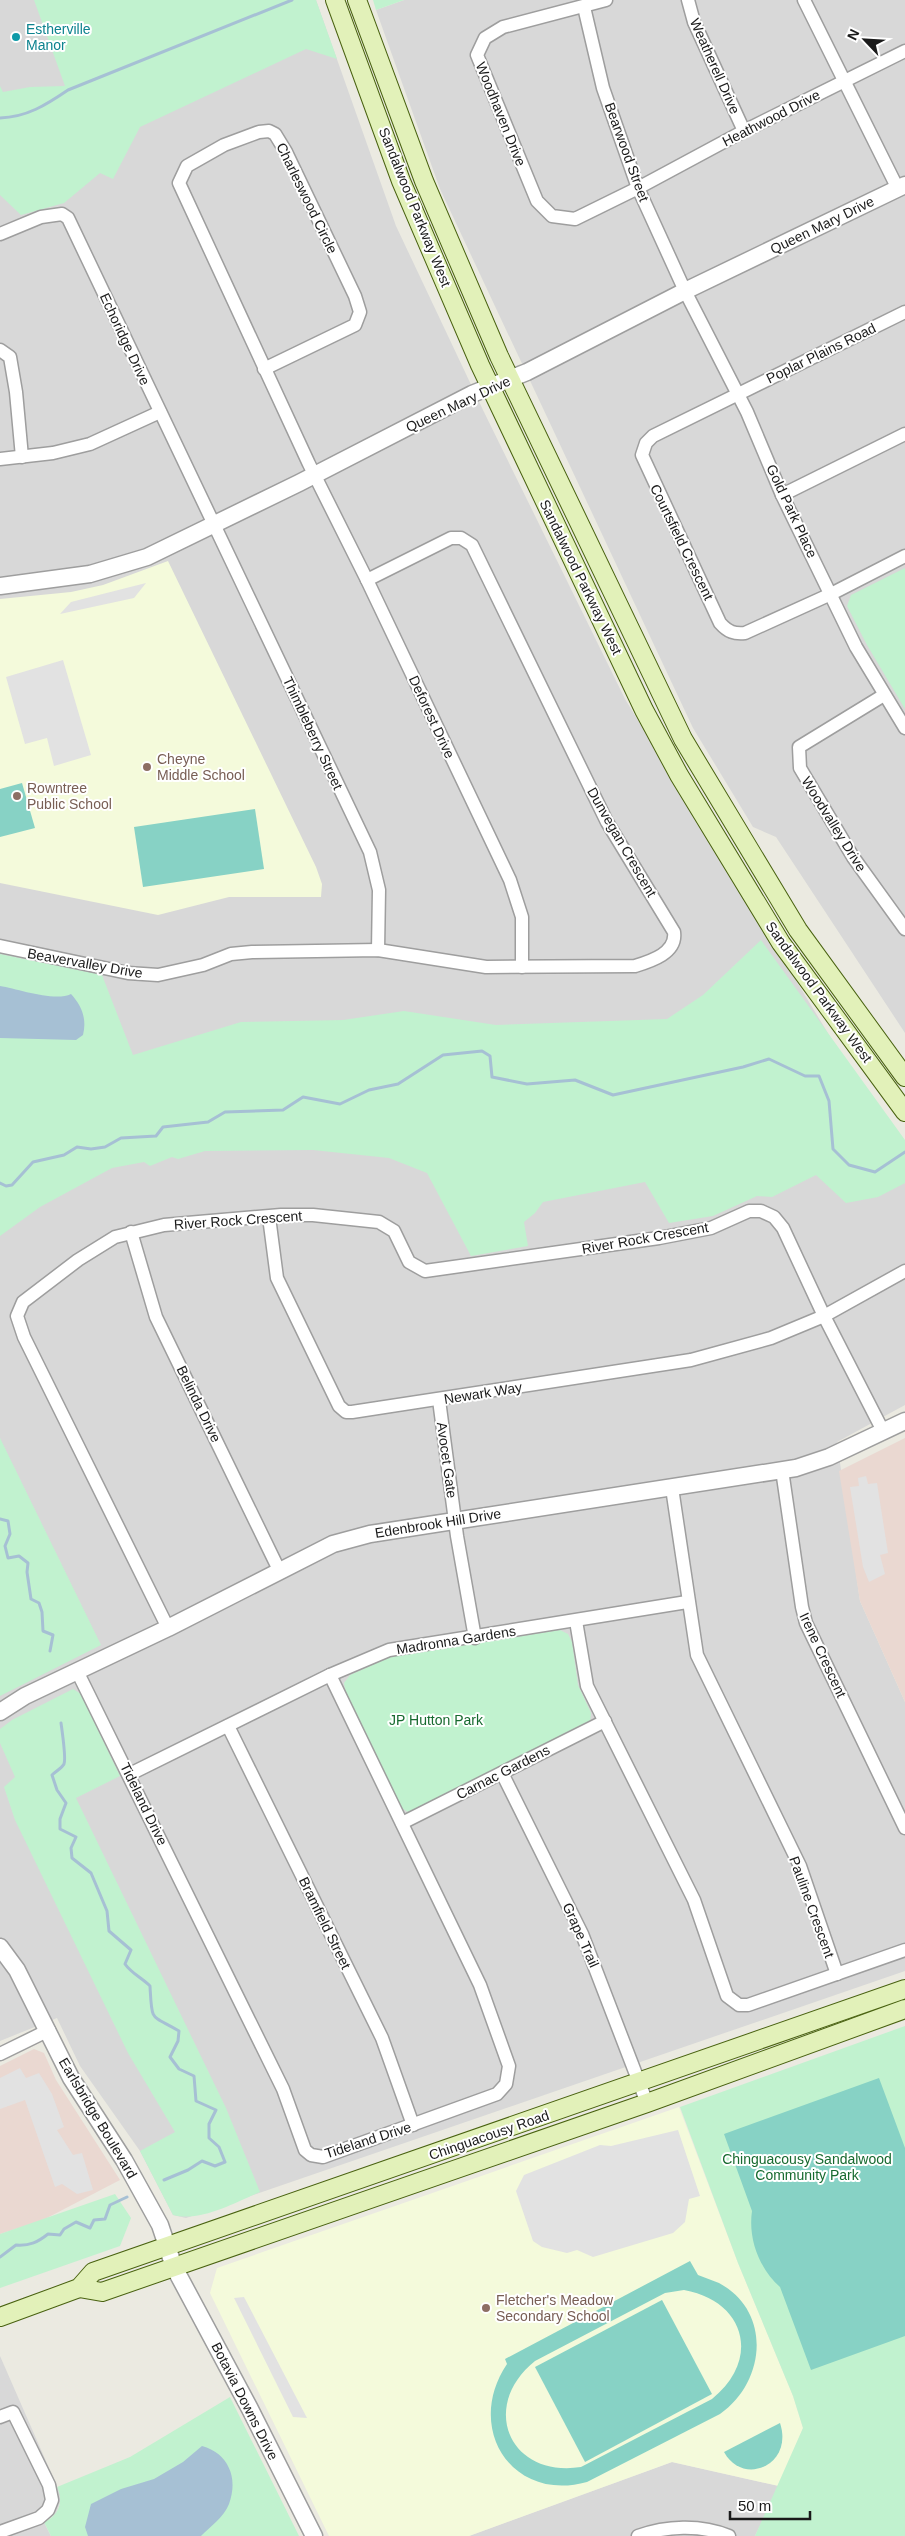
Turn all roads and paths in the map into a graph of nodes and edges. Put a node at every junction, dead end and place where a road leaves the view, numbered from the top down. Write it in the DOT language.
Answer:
graph roads {
  1 [pos="335,0"];
  2 [pos="356,0"];
  3 [pos="606,0"];
  4 [pos="688,0"];
  5 [pos="804,0"];
  6 [pos="584,7"];
  7 [pos="905,51"];
  8 [pos="845,81"];
  9 [pos="744,131"];
  10 [pos="901,187"];
  11 [pos="638,188"];
  12 [pos="0,234"];
  13 [pos="686,291"];
  14 [pos="905,312"];
  15 [pos="0,350"];
  16 [pos="264,369"];
  17 [pos="509,379"];
  18 [pos="490,387"];
  19 [pos="737,394"];
  20 [pos="160,412"];
  21 [pos="905,434"];
  22 [pos="22,457"];
  23 [pos="0,459"];
  24 [pos="314,475"];
  25 [pos="782,495"];
  26 [pos="214,525"];
  27 [pos="905,556"];
  28 [pos="367,580"];
  29 [pos="0,586"];
  30 [pos="831,594"];
  31 [pos="884,695"];
  32 [pos="905,728"];
  33 [pos="905,929"];
  34 [pos="0,946"];
  35 [pos="378,950"];
  36 [pos="522,967"];
  37 [pos="905,1077"];
  38 [pos="900,1104"];
  39 [pos="269,1217"];
  40 [pos="130,1232"];
  41 [pos="905,1271"];
  42 [pos="824,1316"];
  43 [pos="439,1400"];
  44 [pos="905,1421"];
  45 [pos="883,1432"];
  46 [pos="782,1470"];
  47 [pos="672,1488"];
  48 [pos="455,1520"];
  49 [pos="280,1572"];
  50 [pos="687,1602"];
  51 [pos="576,1621"];
  52 [pos="168,1628"];
  53 [pos="475,1638"];
  54 [pos="77,1672"];
  55 [pos="330,1675"];
  56 [pos="0,1712"];
  57 [pos="605,1721"];
  58 [pos="228,1726"];
  59 [pos="502,1772"];
  60 [pos="130,1774"];
  61 [pos="402,1823"];
  62 [pos="905,1828"];
  63 [pos="0,1947"];
  64 [pos="905,1950"];
  65 [pos="837,1974"];
  66 [pos="905,1989"];
  67 [pos="905,2009"];
  68 [pos="49,2030"];
  69 [pos="0,2054"];
  70 [pos="640,2082"];
  71 [pos="647,2103"];
  72 [pos="413,2125"];
  73 [pos="167,2247"];
  74 [pos="174,2267"];
  75 [pos="79,2288"];
  76 [pos="0,2317"];
  77 [pos="0,2417"];
  78 [pos="0,2532"];
  79 [pos="314,2536"];
  80 [pos="638,2536"];
  81 [pos="729,2536"];
  1 -- 18 [label="main road, Sandalwood Parkway West"];
  2 -- 17 [label="main road, Sandalwood Parkway West"];
  3 -- 6 [label="street, Woodhaven Drive"];
  4 -- 9 [label="street, Weatherell Drive"];
  5 -- 8 [label="street"];
  6 -- 11 [label="street, Bearwood Street"];
  6 -- 11 [label="street, Woodhaven Drive"];
  7 -- 8 [label="street, Heathwood Drive"];
  8 -- 9 [label="street, Heathwood Drive"];
  8 -- 10 [label="street"];
  9 -- 11 [label="street, Heathwood Drive"];
  10 -- 13 [label="street, Queen Mary Drive"];
  11 -- 13 [label="street, Bearwood Street"];
  12 -- 20 [label="street, Echoridge Drive"];
  13 -- 17 [label="street, Queen Mary Drive"];
  13 -- 19 [label="street, Gold Park Place"];
  14 -- 19 [label="street, Poplar Plains Road"];
  15 -- 22 [label="street"];
  16 -- 16 [label="street, Charleswood Circle"];
  16 -- 24 [label="street, Charleswood Circle"];
  17 -- 18 [label="street, Queen Mary Drive"];
  17 -- 37 [label="main road, Sandalwood Parkway West"];
  18 -- 24 [label="street, Queen Mary Drive"];
  18 -- 38 [label="main road, Sandalwood Parkway West"];
  19 -- 25 [label="street, Gold Park Place"];
  19 -- 30 [label="street, Courtsfield Crescent"];
  20 -- 22 [label="street"];
  20 -- 26 [label="street, Echoridge Drive"];
  21 -- 25 [label="street"];
  22 -- 23 [label="street"];
  24 -- 26 [label="street, Queen Mary Drive"];
  24 -- 28 [label="street, Deforest Drive"];
  25 -- 30 [label="street, Gold Park Place"];
  26 -- 29 [label="street, Queen Mary Drive"];
  26 -- 35 [label="street, Thimbleberry Street"];
  27 -- 30 [label="street"];
  28 -- 36 [label="street, Deforest Drive"];
  28 -- 36 [label="street, Dunvegan Crescent"];
  30 -- 31 [label="street, Gold Park Place"];
  31 -- 32 [label="street, Gold Park Place"];
  31 -- 33 [label="street, Woodvalley Drive"];
  34 -- 35 [label="street, Beavervalley Drive"];
  35 -- 36 [label="street, Dunvegan Crescent"];
  39 -- 40 [label="street, River Rock Crescent"];
  39 -- 42 [label="street, River Rock Crescent"];
  39 -- 43 [label="street, Newark Way"];
  40 -- 49 [label="street, Belinda Drive"];
  40 -- 52 [label="street, River Rock Crescent"];
  41 -- 42 [label="street, Newark Way"];
  42 -- 43 [label="street, Newark Way"];
  42 -- 45 [label="street, River Rock Crescent"];
  43 -- 48 [label="street, Avocet Gate"];
  44 -- 45 [label="street, Edenbrook Hill Drive"];
  45 -- 46 [label="street, Edenbrook Hill Drive"];
  46 -- 47 [label="street, Edenbrook Hill Drive"];
  46 -- 62 [label="street, Irene Crescent"];
  47 -- 48 [label="street, Edenbrook Hill Drive"];
  47 -- 50 [label="street, Pauline Crescent"];
  48 -- 49 [label="street, Edenbrook Hill Drive"];
  48 -- 53 [label="street, Avocet Gate"];
  49 -- 52 [label="street, Edenbrook Hill Drive"];
  50 -- 51 [label="street, Madronna Gardens"];
  50 -- 65 [label="street, Pauline Crescent"];
  51 -- 53 [label="street, Madronna Gardens"];
  51 -- 57 [label="street, Pauline Crescent"];
  52 -- 54 [label="street, Edenbrook Hill Drive"];
  53 -- 55 [label="street, Madronna Gardens"];
  54 -- 56 [label="street, Edenbrook Hill Drive"];
  54 -- 60 [label="street, Tideland Drive"];
  55 -- 58 [label="street, Madronna Gardens"];
  55 -- 61 [label="street, Tideland Drive"];
  57 -- 59 [label="street, Carnac Gardens"];
  57 -- 65 [label="street, Pauline Crescent"];
  58 -- 60 [label="street, Madronna Gardens"];
  58 -- 72 [label="street, Bramfield Street"];
  59 -- 61 [label="street, Carnac Gardens"];
  59 -- 70 [label="street, Grape Trail"];
  60 -- 72 [label="street, Tideland Drive"];
  61 -- 72 [label="street, Tideland Drive"];
  63 -- 68 [label="street, Earlsbridge Boulevard"];
  64 -- 65 [label="street"];
  66 -- 70 [label="main road, Chinguacousy Road"];
  67 -- 71 [label="main road, Chinguacousy Road"];
  68 -- 69 [label="street"];
  68 -- 73 [label="street, Earlsbridge Boulevard"];
  70 -- 71 [label="street, Grape Trail"];
  70 -- 73 [label="main road, Chinguacousy Road"];
  71 -- 74 [label="main road, Chinguacousy Road"];
  73 -- 74 [label="street, Earlsbridge Boulevard"];
  73 -- 75 [label="main road, Chinguacousy Road"];
  74 -- 75 [label="main road, Chinguacousy Road"];
  74 -- 79 [label="street, Botavia Downs Drive"];
  75 -- 76 [label="main road, Chinguacousy Road"];
  77 -- 78 [label="street"];
  80 -- 81 [label="street"];
}
